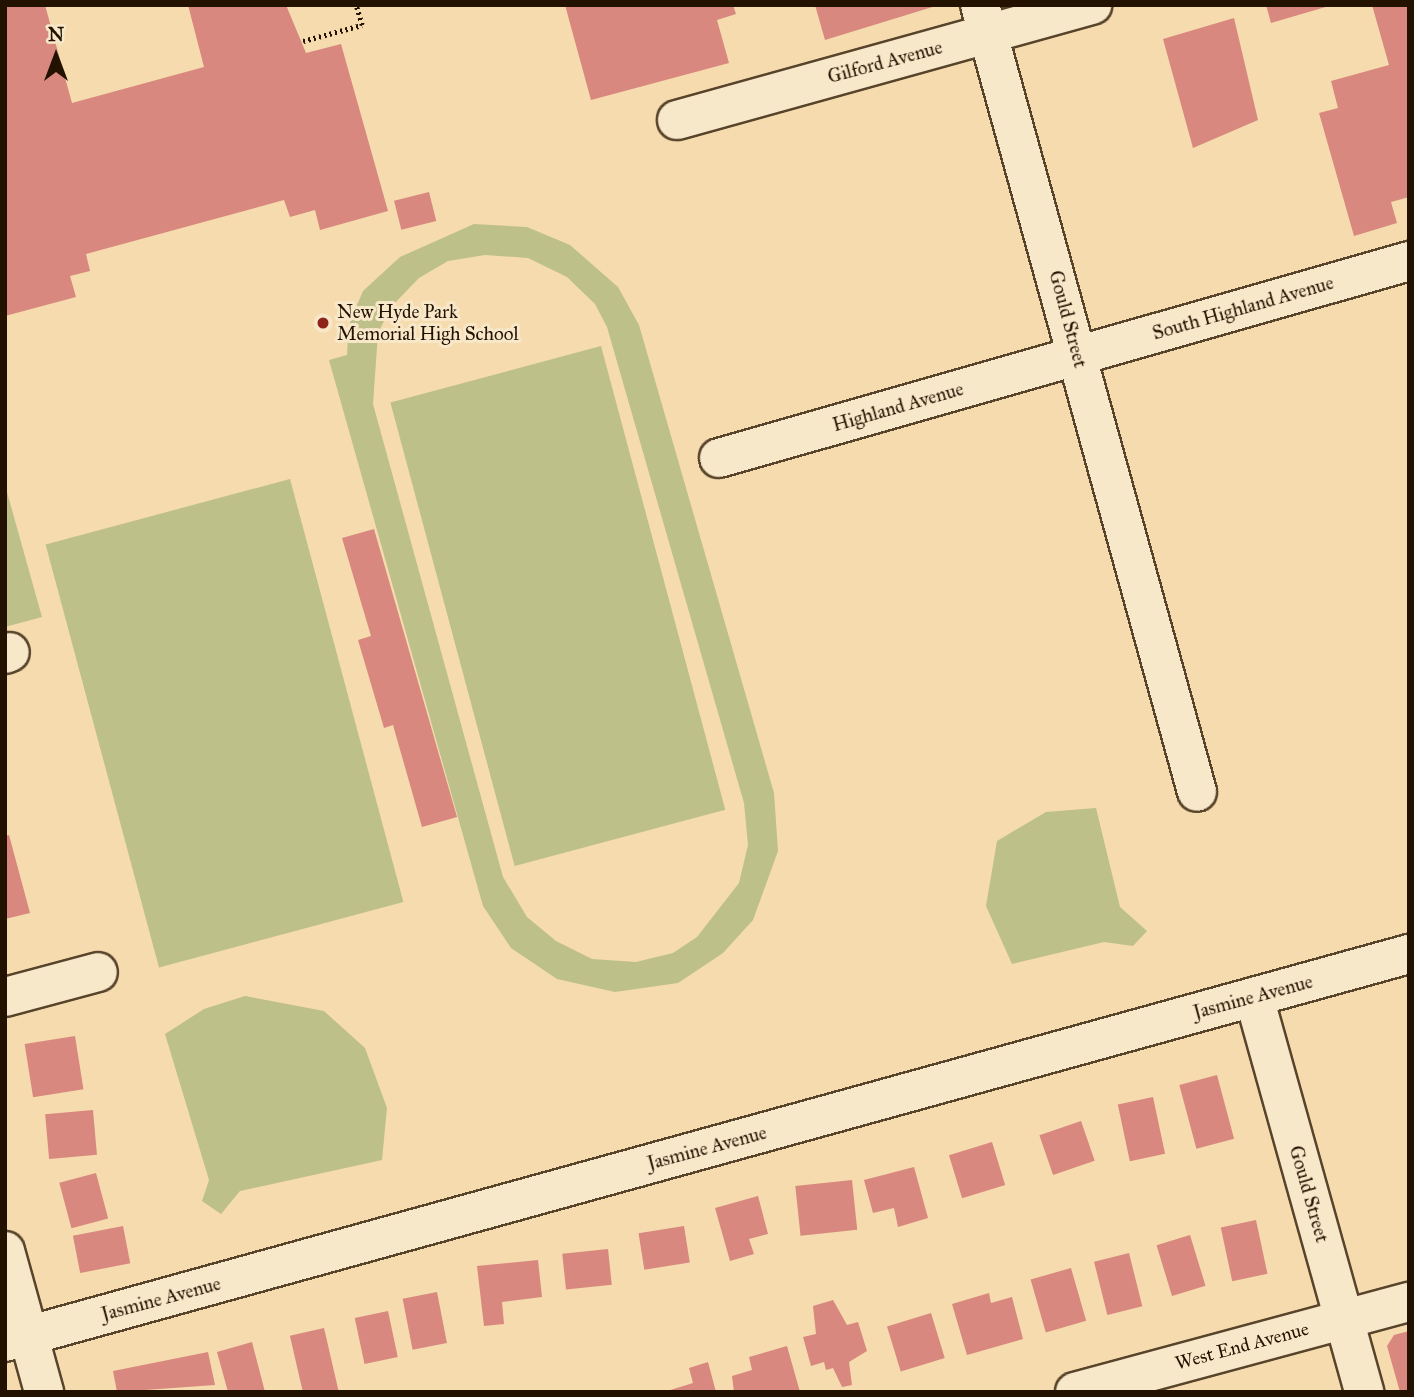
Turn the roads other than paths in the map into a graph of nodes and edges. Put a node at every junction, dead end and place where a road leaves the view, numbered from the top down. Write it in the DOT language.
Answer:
graph roads {
  1 [pos="1092,5"];
  2 [pos="984,20"];
  3 [pos="677,120"];
  4 [pos="1409,261"];
  5 [pos="1078,355"];
  6 [pos="719,458"];
  7 [pos="1197,792"];
  8 [pos="1409,954"];
  9 [pos="98,972"];
  10 [pos="5,997"];
  11 [pos="1254,997"];
  12 [pos="5,1251"];
  13 [pos="1409,1302"];
  14 [pos="1344,1318"];
  15 [pos="17,1339"];
  16 [pos="44,1392"];
  17 [pos="1075,1392"];
  18 [pos="1364,1392"];
  1 -- 2 [label="street, Gilford Avenue"];
  2 -- 3 [label="street, Gilford Avenue"];
  2 -- 5 [label="street, Gould Street"];
  4 -- 5 [label="street, South Highland Avenue"];
  5 -- 6 [label="street, Highland Avenue"];
  5 -- 7 [label="street, Gould Street"];
  8 -- 11 [label="street, Jasmine Avenue"];
  9 -- 10 [label="street"];
  11 -- 14 [label="street, Gould Street"];
  11 -- 15 [label="street, Jasmine Avenue"];
  12 -- 15 [label="street"];
  13 -- 14 [label="street, West End Avenue"];
  14 -- 17 [label="street, West End Avenue"];
  14 -- 18 [label="street, Gould Street"];
  15 -- 16 [label="street"];
}
